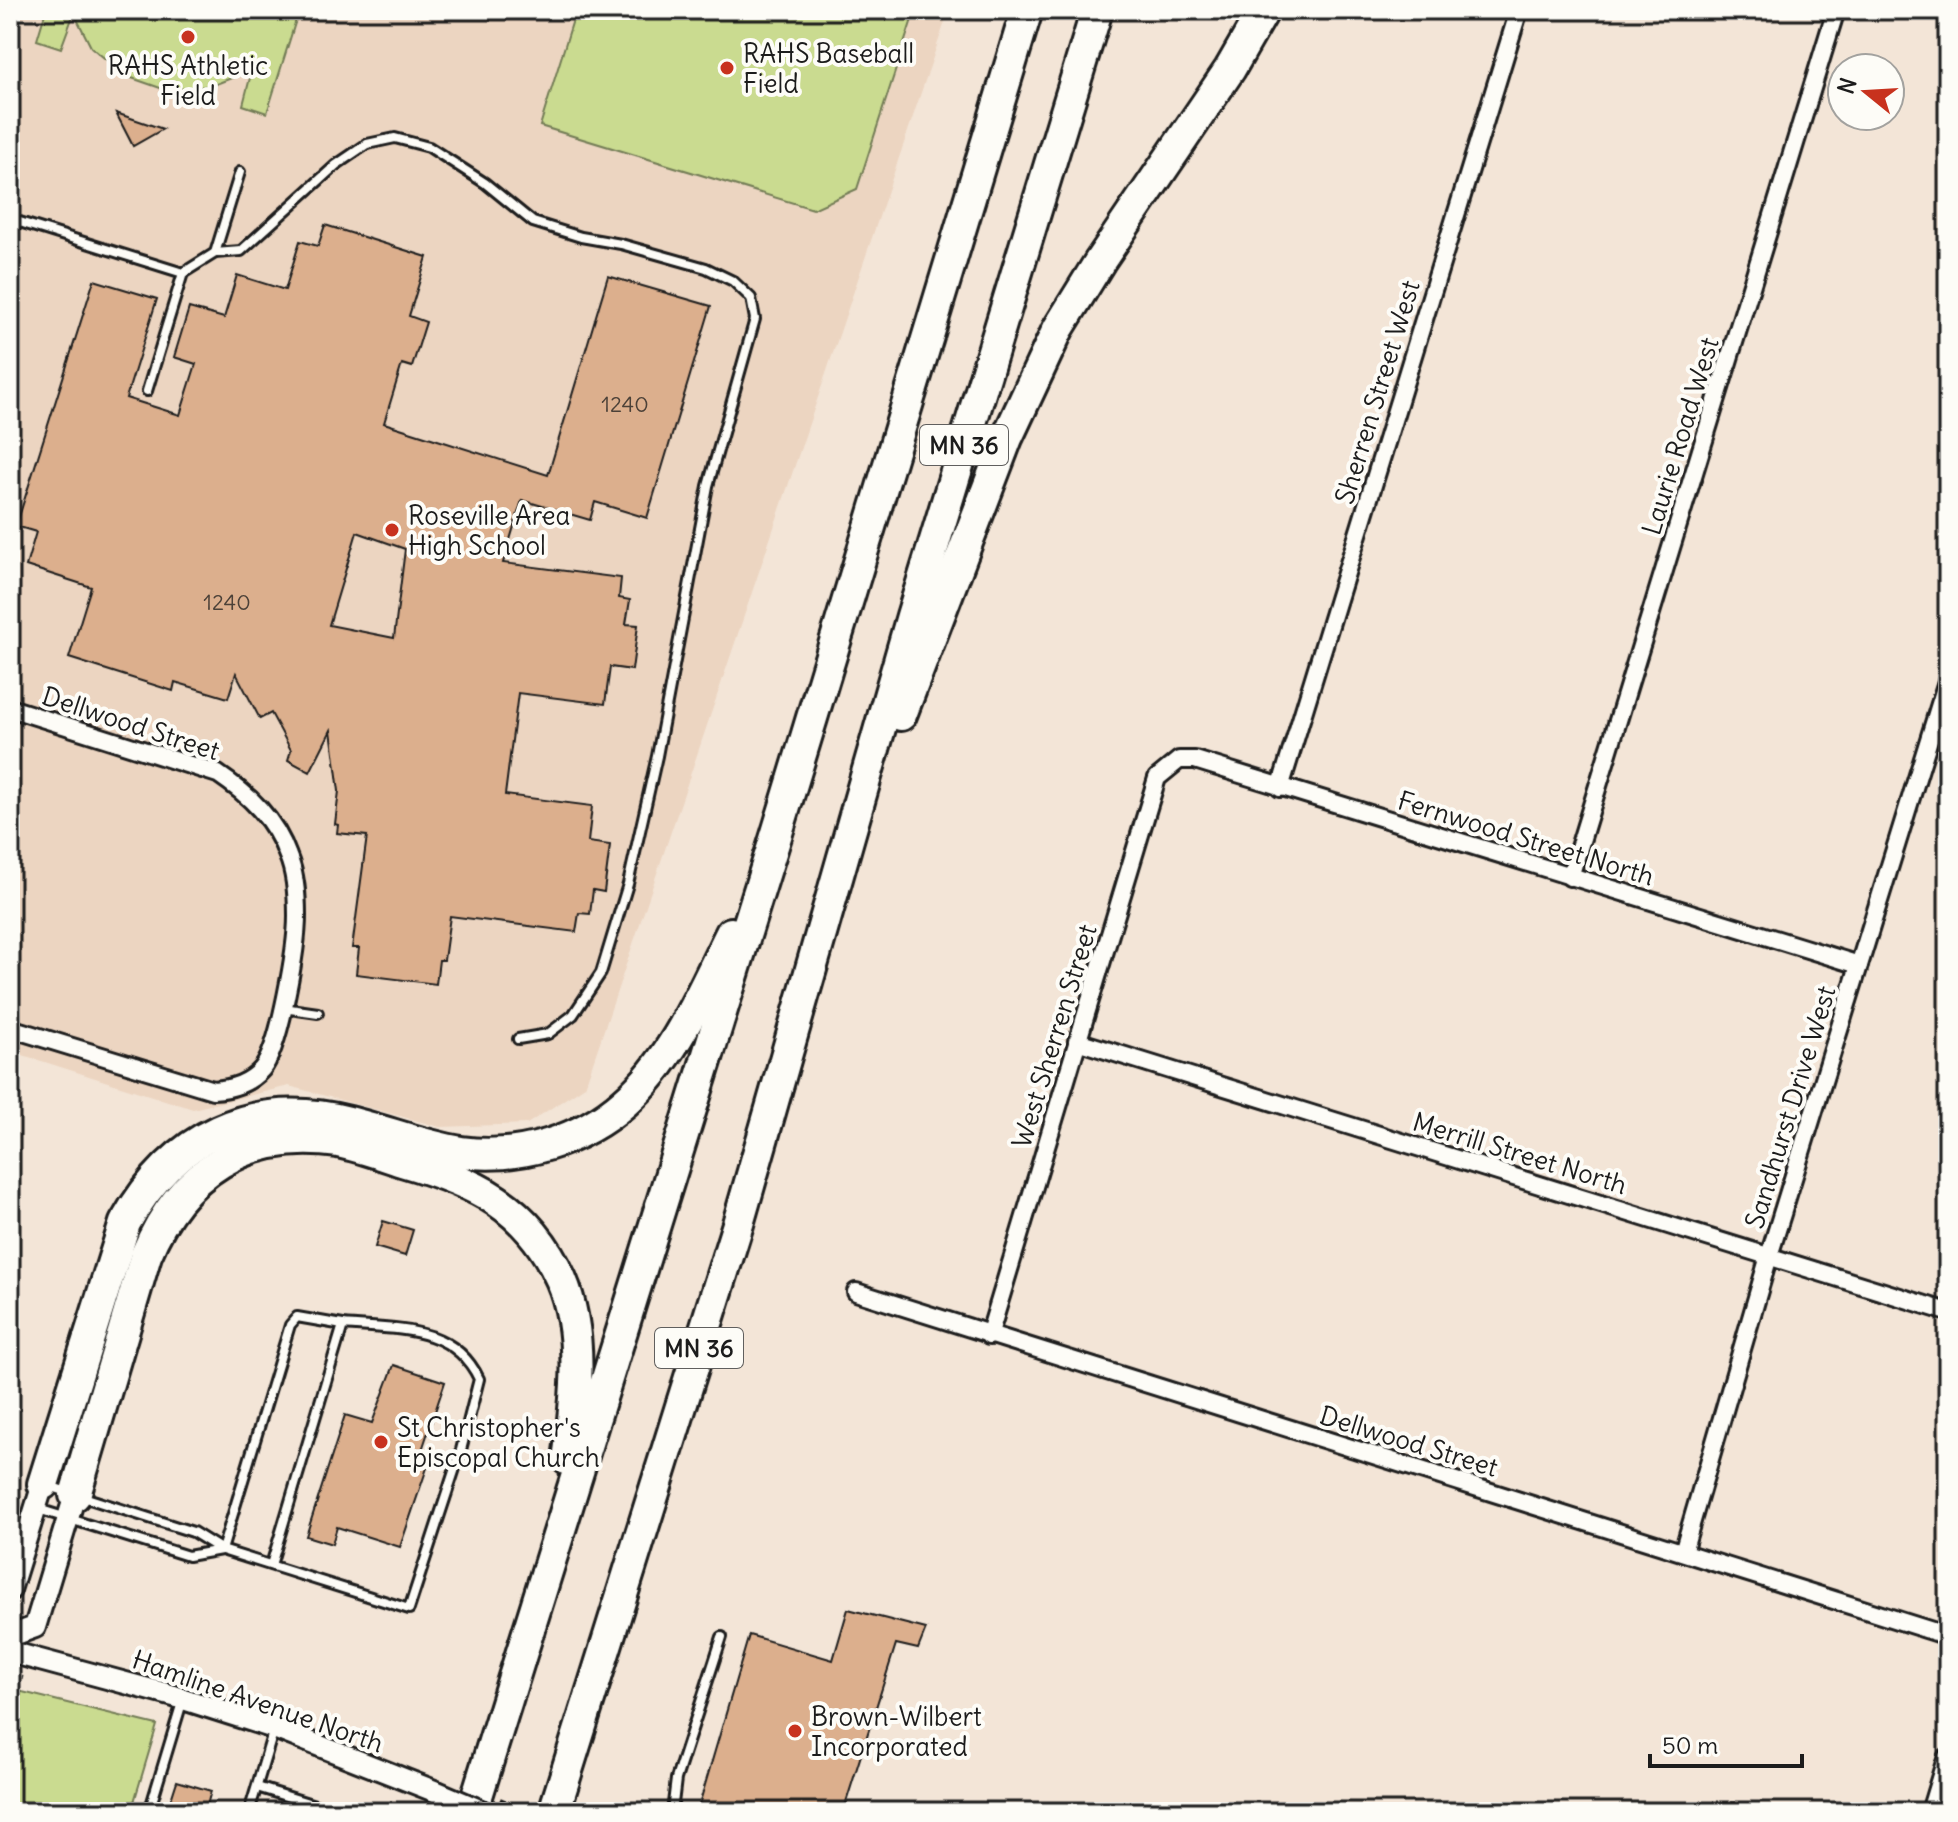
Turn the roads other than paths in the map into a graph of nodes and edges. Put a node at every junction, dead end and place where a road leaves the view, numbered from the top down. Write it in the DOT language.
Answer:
graph roads {
  1 [pos="1008,10"];
  2 [pos="1027,10"];
  3 [pos="1097,10"];
  4 [pos="1264,10"];
  5 [pos="1519,10"];
  6 [pos="1836,10"];
  7 [pos="240,172"];
  8 [pos="974,183"];
  9 [pos="10,219"];
  10 [pos="215,253"];
  11 [pos="183,273"];
  12 [pos="147,391"];
  13 [pos="1948,678"];
  14 [pos="10,708"];
  15 [pos="1179,760"];
  16 [pos="1280,788"];
  17 [pos="777,833"];
  18 [pos="1570,877"];
  19 [pos="836,881"];
  20 [pos="1859,965"];
  21 [pos="283,1008"];
  22 [pos="318,1013"];
  23 [pos="10,1028"];
  24 [pos="518,1039"];
  25 [pos="1077,1041"];
  26 [pos="1769,1256"];
  27 [pos="856,1292"];
  28 [pos="1948,1312"];
  29 [pos="343,1325"];
  30 [pos="989,1336"];
  31 [pos="39,1496"];
  32 [pos="72,1507"];
  33 [pos="222,1550"];
  34 [pos="1683,1552"];
  35 [pos="271,1565"];
  36 [pos="546,1579"];
  37 [pos="10,1590"];
  38 [pos="1948,1636"];
  39 [pos="722,1637"];
  40 [pos="11,1641"];
  41 [pos="183,1698"];
  42 [pos="274,1728"];
  43 [pos="1948,1759"];
  44 [pos="257,1787"];
  45 [pos="149,1812"];
  46 [pos="249,1812"];
  47 [pos="337,1812"];
  48 [pos="472,1812"];
  49 [pos="484,1812"];
  50 [pos="554,1812"];
  51 [pos="672,1812"];
  52 [pos="1932,1812"];
  1 -- 8 [label="highway"];
  2 -- 8 [label="highway, MN 36"];
  3 -- 19 [label="highway, MN 36"];
  4 -- 19 [label="highway"];
  5 -- 16 [label="street, Sherren Street West"];
  6 -- 18 [label="street, Laurie Road West"];
  7 -- 10 [label="lane"];
  8 -- 17 [label="highway, MN 36"];
  9 -- 11 [label="lane"];
  10 -- 11 [label="lane"];
  10 -- 24 [label="lane"];
  11 -- 12 [label="lane"];
  13 -- 20 [label="street, Sandhurst Drive West"];
  14 -- 21 [label="street, Dellwood Street"];
  15 -- 16 [label="street, Fernwood Street North"];
  15 -- 25 [label="street, West Sherren Street"];
  16 -- 18 [label="street, Fernwood Street North"];
  17 -- 31 [label="highway"];
  17 -- 36 [label="highway, MN 36"];
  18 -- 20 [label="street, Fernwood Street North"];
  19 -- 50 [label="highway, MN 36"];
  20 -- 26 [label="street, Sandhurst Drive West"];
  21 -- 22 [label="lane"];
  21 -- 23 [label="street, Dellwood Street"];
  25 -- 26 [label="street, Merrill Street North"];
  25 -- 30 [label="street, West Sherren Street"];
  26 -- 28 [label="street, Merrill Street North"];
  26 -- 34 [label="street, Sandhurst Drive West"];
  27 -- 30 [label="street, Dellwood Street"];
  29 -- 33 [label="lane"];
  29 -- 35 [label="lane"];
  29 -- 35 [label="lane"];
  30 -- 34 [label="street, Dellwood Street"];
  31 -- 32 [label="lane"];
  31 -- 32 [label="lane"];
  31 -- 37 [label="street"];
  32 -- 33 [label="lane"];
  32 -- 33 [label="lane"];
  32 -- 36 [label="highway"];
  32 -- 40 [label="street"];
  33 -- 35 [label="lane"];
  34 -- 38 [label="street, Dellwood Street"];
  36 -- 48 [label="highway, MN 36"];
  39 -- 51 [label="lane"];
  40 -- 41 [label="street, Hamline Avenue North"];
  41 -- 42 [label="street, Hamline Avenue North"];
  41 -- 45 [label="lane"];
  42 -- 44 [label="lane"];
  42 -- 49 [label="street, Hamline Avenue North, bridge"];
  43 -- 52 [label="street"];
  44 -- 46 [label="lane"];
  44 -- 47 [label="lane"];
}
